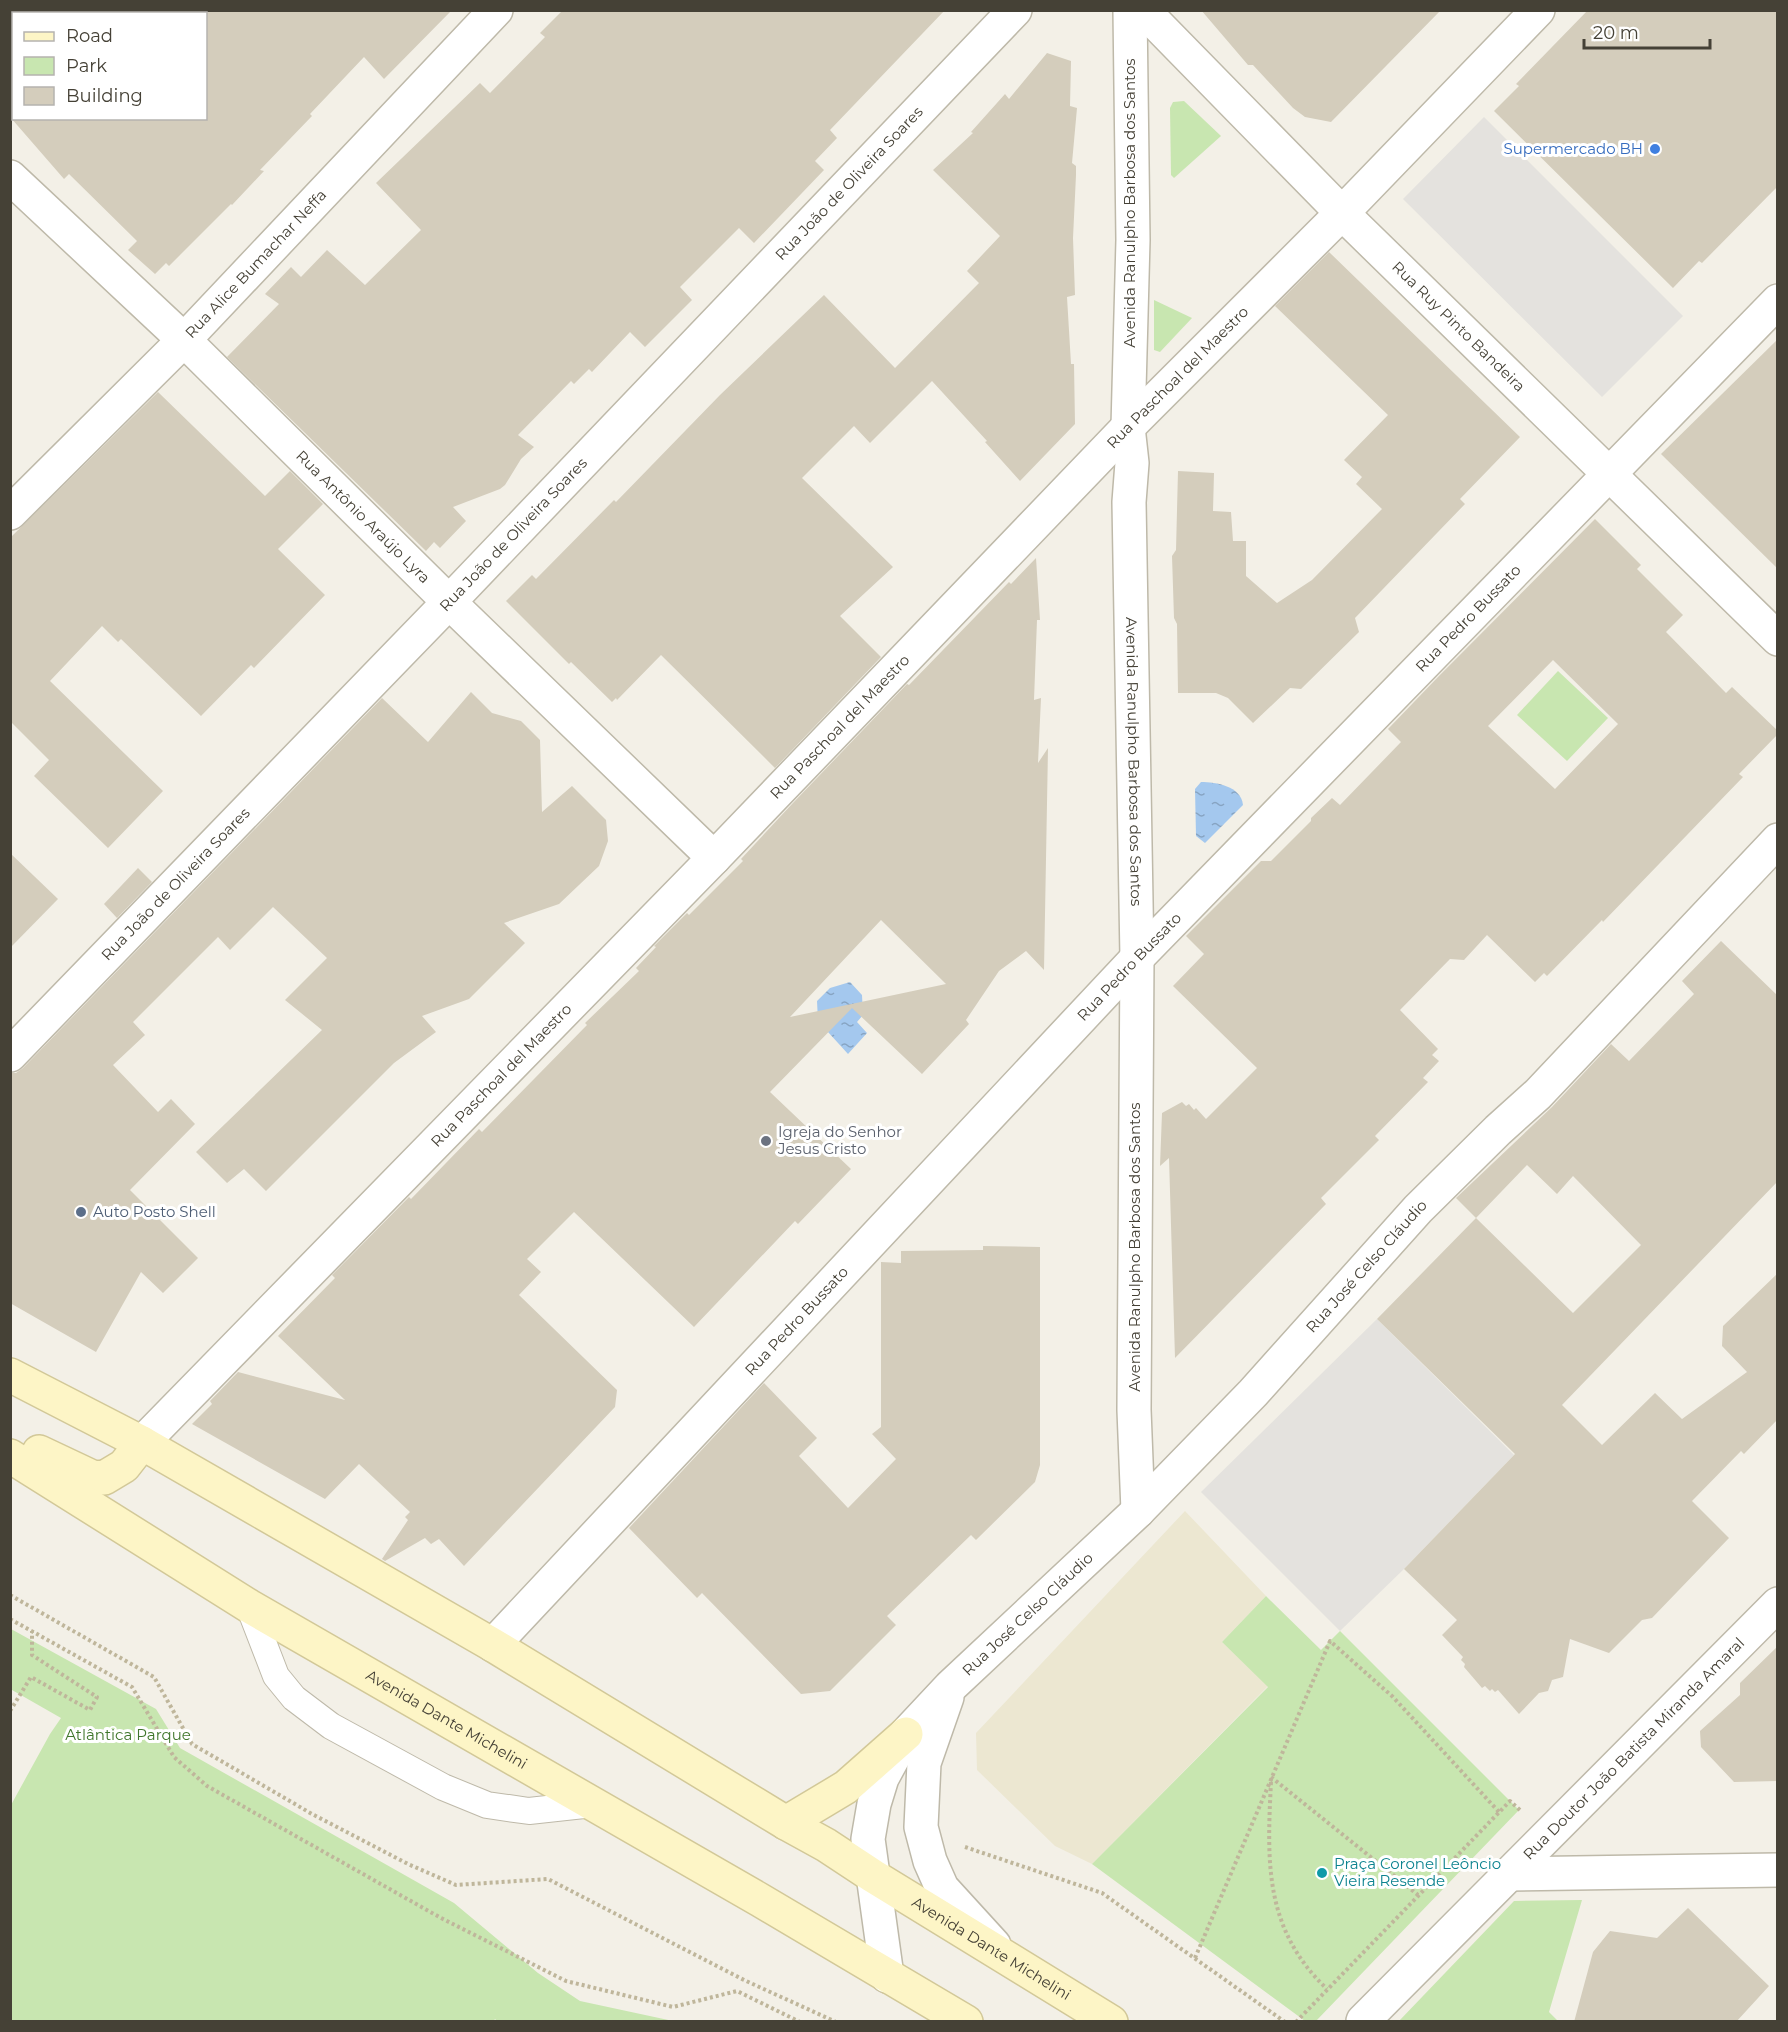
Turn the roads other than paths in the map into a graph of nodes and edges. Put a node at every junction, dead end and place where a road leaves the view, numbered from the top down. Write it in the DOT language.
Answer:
graph roads {
  1 [pos="496,10"];
  2 [pos="1015,10"];
  3 [pos="1130,10"];
  4 [pos="1143,10"];
  5 [pos="1538,10"];
  6 [pos="10,177"];
  7 [pos="1342,213"];
  8 [pos="1778,301"];
  9 [pos="184,340"];
  10 [pos="1128,427"];
  11 [pos="1607,474"];
  12 [pos="10,513"];
  13 [pos="449,602"];
  14 [pos="1778,639"];
  15 [pos="1778,840"];
  16 [pos="714,858"];
  17 [pos="1137,958"];
  18 [pos="10,1055"];
  19 [pos="10,1375"];
  20 [pos="10,1438"];
  21 [pos="142,1443"];
  22 [pos="10,1456"];
  23 [pos="1138,1511"];
  24 [pos="1778,1604"];
  25 [pos="249,1606"];
  26 [pos="493,1645"];
  27 [pos="950,1687"];
  28 [pos="906,1734"];
  29 [pos="593,1804"];
  30 [pos="786,1823"];
  31 [pos="1778,1870"];
  32 [pos="1509,1874"];
  33 [pos="873,1876"];
  34 [pos="1003,1956"];
  35 [pos="887,1976"];
  36 [pos="1363,2021"];
  37 [pos="966,2022"];
  38 [pos="1110,2022"];
  1 -- 9 [label="street, Rua Alice Bumachar Neffa"];
  2 -- 13 [label="street, Rua João de Oliveira Soares"];
  3 -- 10 [label="street, Avenida Ranulpho Barbosa dos Santos"];
  4 -- 7 [label="street, Rua Ruy Pinto Bandeira"];
  5 -- 7 [label="street, Rua Paschoal del Maestro"];
  6 -- 9 [label="street, Rua Antônio Araújo Lyra"];
  7 -- 10 [label="street, Rua Paschoal del Maestro"];
  7 -- 11 [label="street, Rua Ruy Pinto Bandeira"];
  8 -- 11 [label="street, Rua Pedro Bussato"];
  9 -- 12 [label="street, Rua Alice Bumachar Neffa"];
  9 -- 13 [label="street, Rua Antônio Araújo Lyra"];
  10 -- 16 [label="street, Rua Paschoal del Maestro"];
  10 -- 17 [label="street, Avenida Ranulpho Barbosa dos Santos"];
  11 -- 14 [label="street, Rua Ruy Pinto Bandeira"];
  11 -- 17 [label="street, Rua Pedro Bussato"];
  13 -- 16 [label="street, Rua Antônio Araújo Lyra"];
  13 -- 18 [label="street, Rua João de Oliveira Soares"];
  15 -- 23 [label="street, Rua José Celso Cláudio"];
  16 -- 21 [label="street, Rua Paschoal del Maestro"];
  17 -- 23 [label="street, Avenida Ranulpho Barbosa dos Santos"];
  17 -- 26 [label="street, Rua Pedro Bussato"];
  19 -- 21 [label="main road, Avenida Dante Michelini"];
  20 -- 21 [label="main road"];
  21 -- 26 [label="main road, Avenida Dante Michelini"];
  22 -- 25 [label="main road, Avenida Dante Michelini"];
  23 -- 27 [label="street, Rua José Celso Cláudio"];
  24 -- 32 [label="street, Rua Doutor João Batista Miranda Amaral"];
  25 -- 29 [label="main road, Avenida Dante Michelini"];
  25 -- 29 [label="lane"];
  26 -- 30 [label="main road, Avenida Dante Michelini"];
  27 -- 28 [label="street, Rua José Celso Cláudio"];
  27 -- 34 [label="street, Rua José Celso Cláudio"];
  28 -- 30 [label="main road"];
  28 -- 33 [label="street"];
  29 -- 35 [label="main road, Avenida Dante Michelini"];
  30 -- 33 [label="main road, Avenida Dante Michelini"];
  31 -- 32 [label="street"];
  32 -- 36 [label="street, Rua Doutor João Batista Miranda Amaral"];
  33 -- 34 [label="main road, Avenida Dante Michelini"];
  33 -- 35 [label="street"];
  34 -- 38 [label="main road, Avenida Dante Michelini"];
  35 -- 37 [label="main road, Avenida Dante Michelini"];
}
